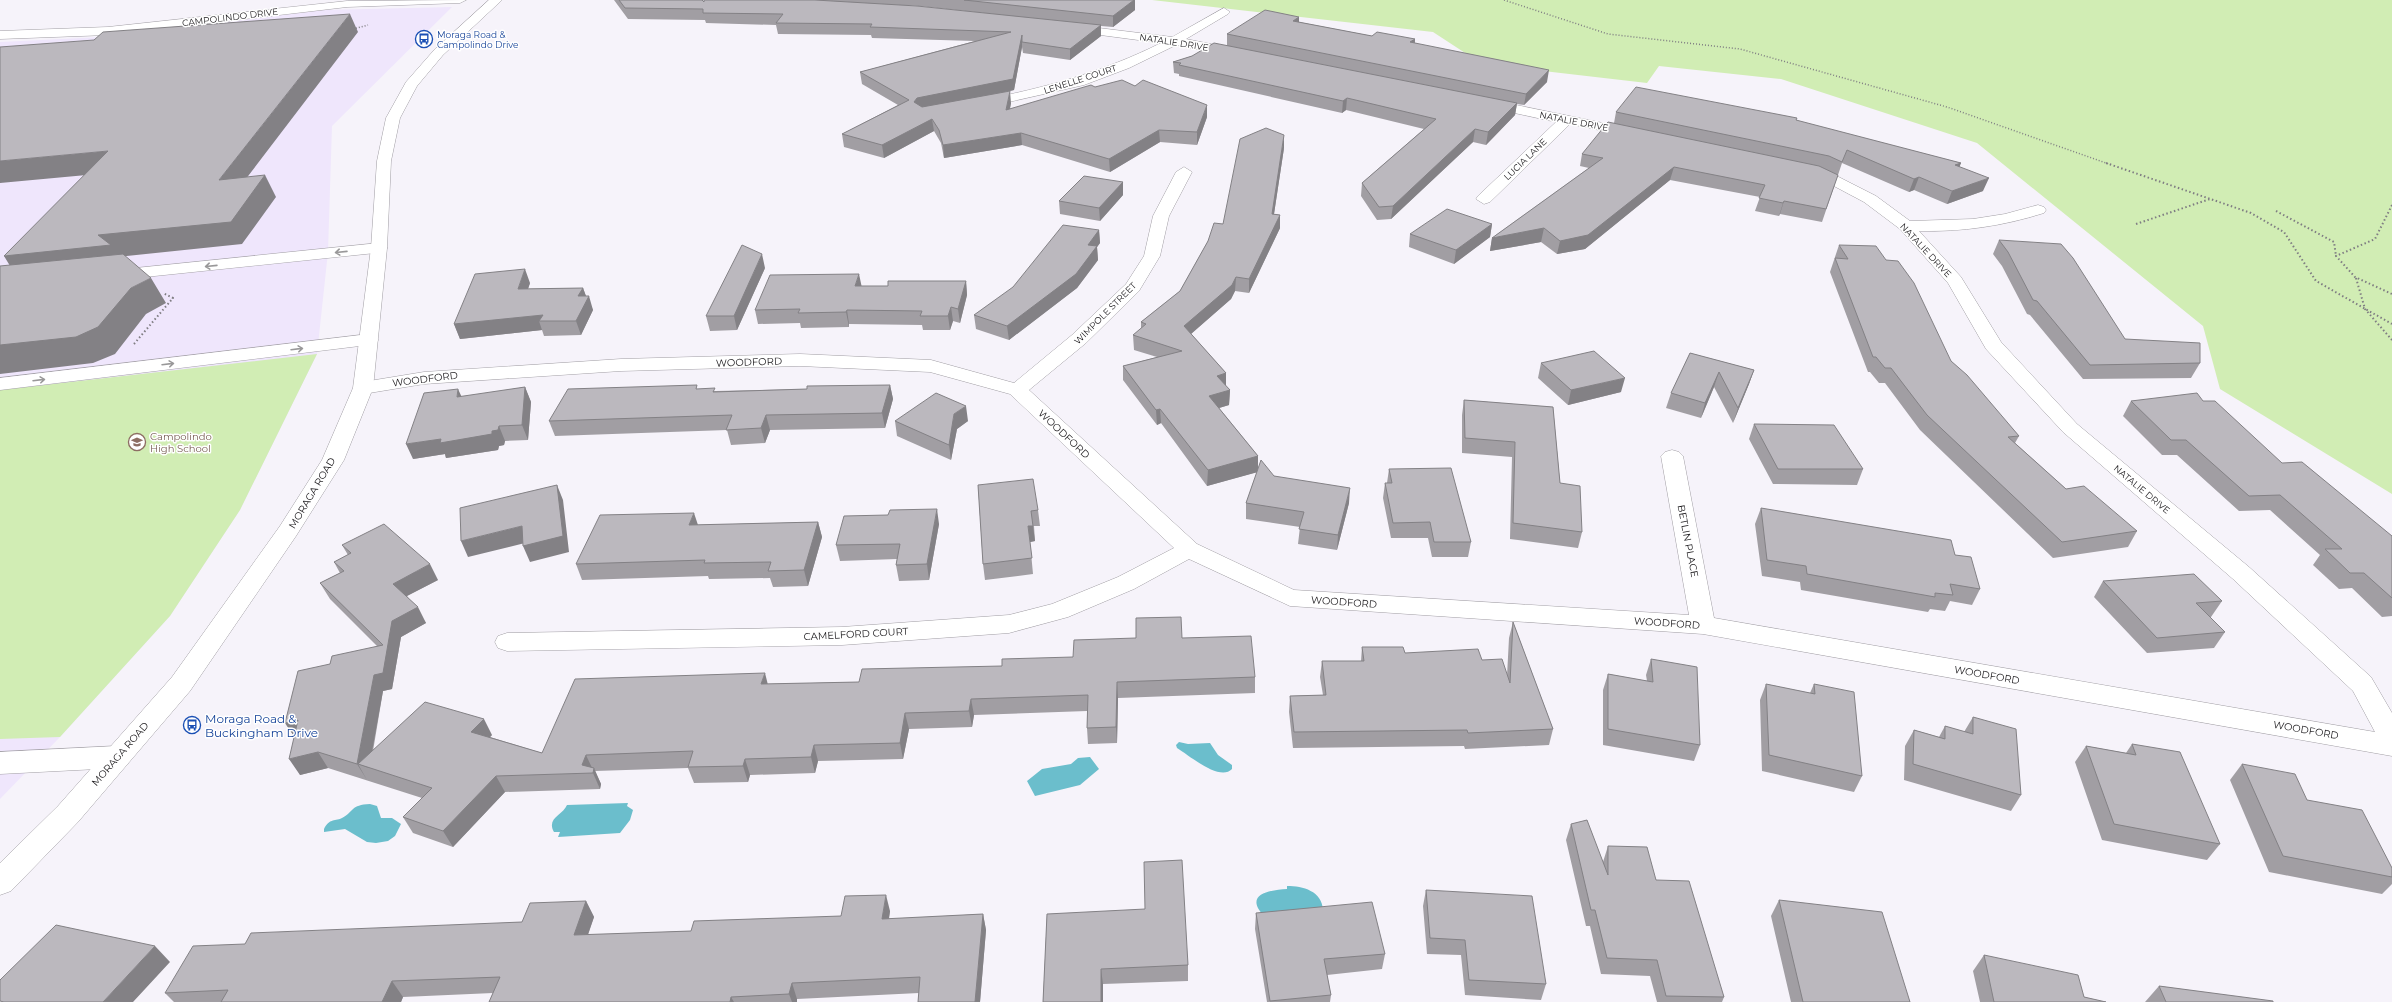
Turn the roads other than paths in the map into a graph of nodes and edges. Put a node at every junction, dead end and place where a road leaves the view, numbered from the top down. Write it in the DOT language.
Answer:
graph roads {
  1 [pos="460,0"];
  2 [pos="496,0"];
  3 [pos="1224,12"];
  4 [pos="1058,25"];
  5 [pos="0,36"];
  6 [pos="1176,41"];
  7 [pos="1254,56"];
  8 [pos="1473,100"];
  9 [pos="969,106"];
  10 [pos="1566,120"];
  11 [pos="1644,136"];
  12 [pos="1790,166"];
  13 [pos="1184,172"];
  14 [pos="1484,199"];
  15 [pos="2038,210"];
  16 [pos="1906,226"];
  17 [pos="380,248"];
  18 [pos="103,276"];
  19 [pos="369,340"];
  20 [pos="0,384"];
  21 [pos="363,388"];
  22 [pos="1017,390"];
  23 [pos="1672,456"];
  24 [pos="1189,549"];
  25 [pos="1703,625"];
  26 [pos="507,642"];
  27 [pos="2392,737"];
  28 [pos="2392,746"];
  29 [pos="117,757"];
  30 [pos="0,762"];
  31 [pos="0,882"];
  1 -- 5 [label="street, CAMPOLINDO DRIVE"];
  2 -- 17 [label="street, MORAGA ROAD"];
  3 -- 6 [label="street, LENELLE COURT"];
  4 -- 6 [label="street, NATALIE DRIVE"];
  6 -- 7 [label="street, NATALIE DRIVE"];
  6 -- 9 [label="street, LENELLE COURT"];
  8 -- 10 [label="street, NATALIE DRIVE"];
  10 -- 11 [label="street, NATALIE DRIVE"];
  10 -- 14 [label="street, LUCIA LANE"];
  12 -- 16 [label="street, NATALIE DRIVE"];
  13 -- 22 [label="street, WIMPOLE STREET"];
  15 -- 16 [label="street"];
  16 -- 27 [label="street, NATALIE DRIVE"];
  17 -- 18 [label="street, one-way"];
  17 -- 19 [label="street, MORAGA ROAD"];
  20 -- 19 [label="street, one-way"];
  19 -- 21 [label="street, MORAGA ROAD"];
  21 -- 22 [label="street, WOODFORD"];
  21 -- 29 [label="street, MORAGA ROAD"];
  22 -- 24 [label="street, WOODFORD"];
  23 -- 25 [label="street, BETLIN PLACE"];
  24 -- 25 [label="street, WOODFORD"];
  24 -- 26 [label="street, CAMELFORD COURT"];
  25 -- 28 [label="street, WOODFORD"];
  29 -- 30 [label="street"];
  29 -- 31 [label="street, MORAGA ROAD"];
}
